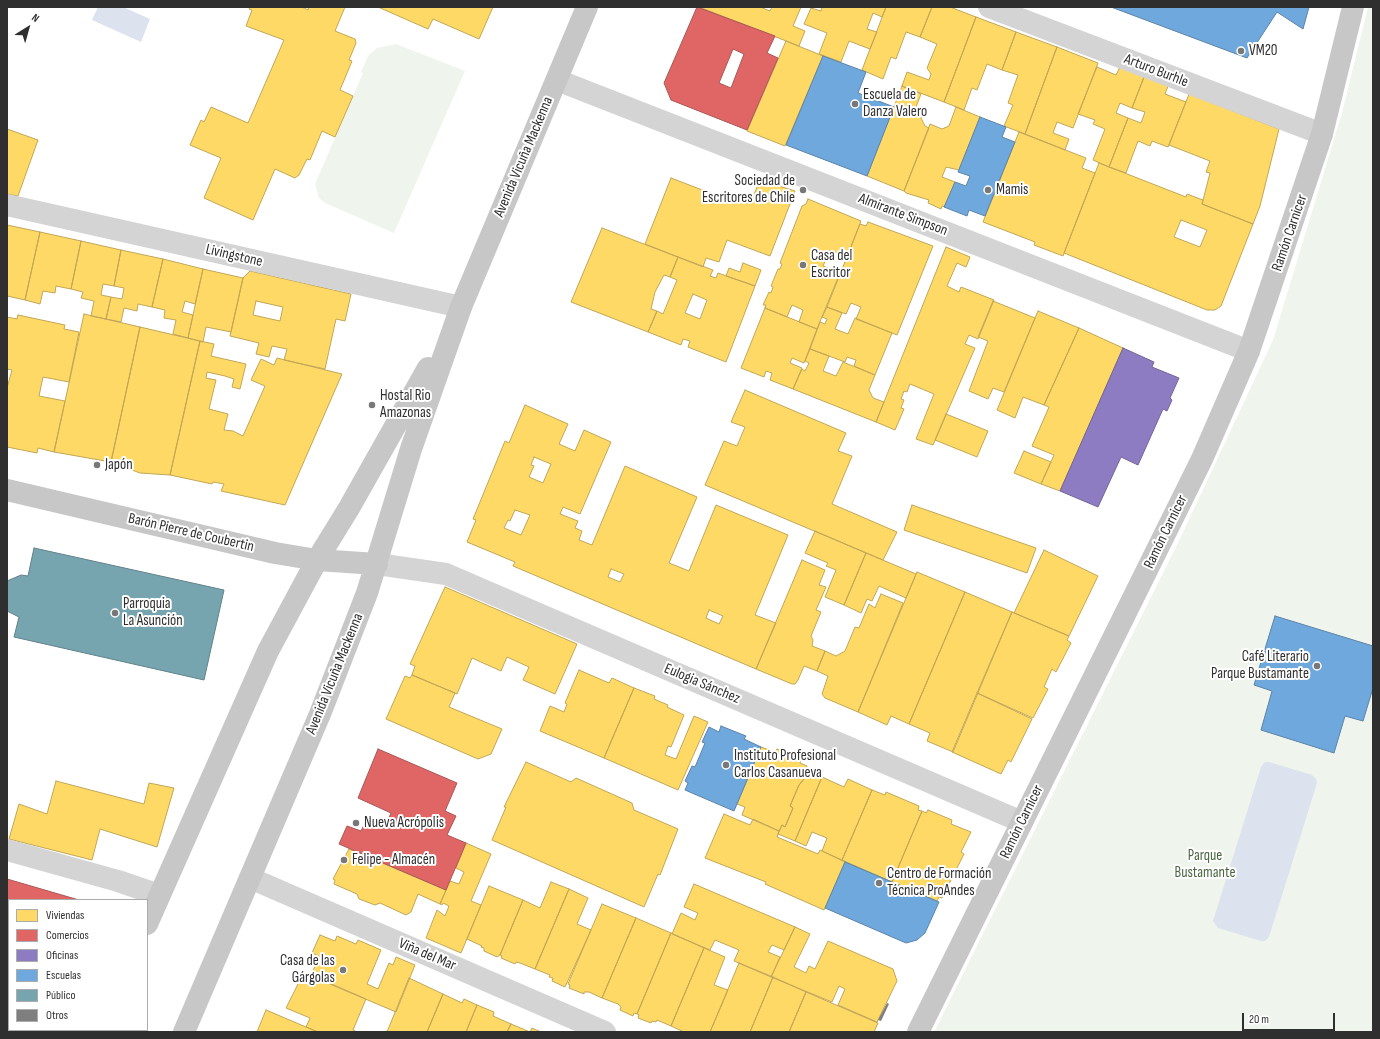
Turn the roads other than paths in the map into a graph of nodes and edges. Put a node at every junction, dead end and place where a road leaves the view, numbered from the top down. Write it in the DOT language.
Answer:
graph roads {
  1 [pos="587,7"];
  2 [pos="989,7"];
  3 [pos="1353,7"];
  4 [pos="557,80"];
  5 [pos="1322,134"];
  6 [pos="7,204"];
  7 [pos="461,307"];
  8 [pos="1249,351"];
  9 [pos="7,490"];
  10 [pos="317,560"];
  11 [pos="377,564"];
  12 [pos="1022,822"];
  13 [pos="7,850"];
  14 [pos="250,878"];
  15 [pos="160,895"];
  16 [pos="148,922"];
  17 [pos="184,1032"];
  18 [pos="605,1032"];
  19 [pos="918,1032"];
  1 -- 4 [label="main road, Avenida Vicuña Mackenna"];
  2 -- 5 [label="street, Arturo Burhle"];
  3 -- 5 [label="main road, Ramón Carnicer"];
  4 -- 7 [label="main road, Avenida Vicuña Mackenna"];
  4 -- 8 [label="street, Almirante Simpson"];
  5 -- 8 [label="main road, Ramón Carnicer"];
  6 -- 7 [label="street, Livingstone"];
  7 -- 10 [label="main road, Avenida Vicuña Mackenna"];
  7 -- 11 [label="main road, Avenida Vicuña Mackenna"];
  8 -- 12 [label="main road, Ramón Carnicer"];
  9 -- 10 [label="main road, Barón Pierre de Coubertin"];
  10 -- 11 [label="main road, Barón Pierre de Coubertin"];
  10 -- 15 [label="main road, Avenida Vicuña Mackenna"];
  11 -- 12 [label="street, Eulogia Sánchez"];
  11 -- 14 [label="main road, Avenida Vicuña Mackenna"];
  12 -- 19 [label="main road, Ramón Carnicer"];
  13 -- 15 [label="street"];
  14 -- 17 [label="main road, Avenida Vicuña Mackenna"];
  14 -- 18 [label="street, Viña del Mar"];
  15 -- 16 [label="main road, Avenida Vicuña Mackenna"];
}
